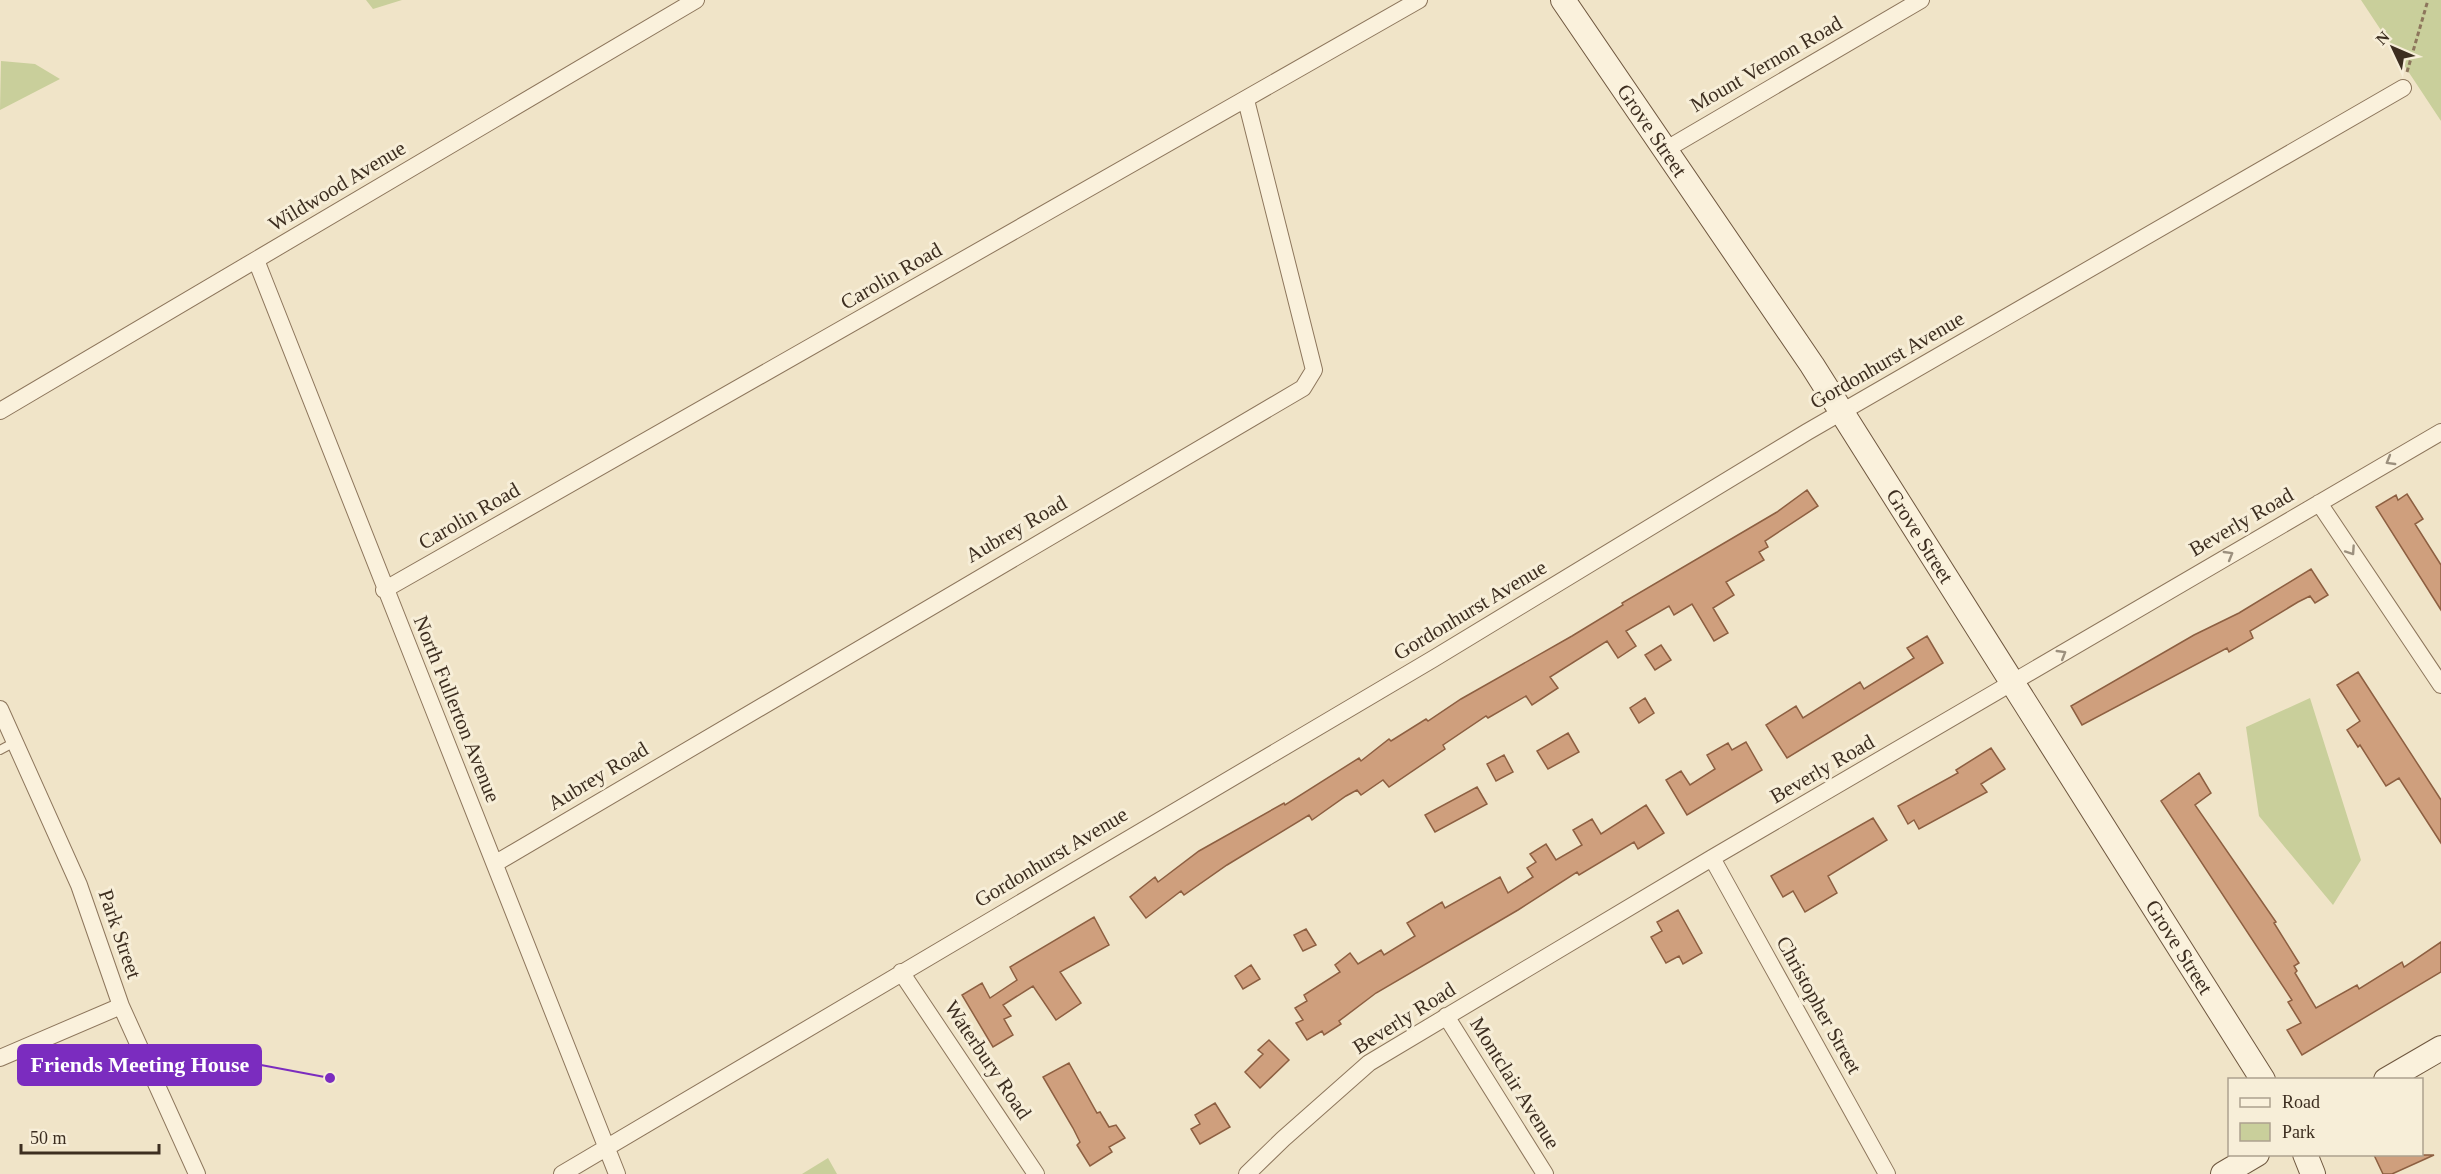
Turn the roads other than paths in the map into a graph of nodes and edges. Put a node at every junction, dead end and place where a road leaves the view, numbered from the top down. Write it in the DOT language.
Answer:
graph roads {
  1 [pos="696,0"];
  2 [pos="1419,0"];
  3 [pos="1563,0"];
  4 [pos="1922,0"];
  5 [pos="2403,88"];
  6 [pos="1246,100"];
  7 [pos="1665,150"];
  8 [pos="256,260"];
  9 [pos="0,411"];
  10 [pos="1841,412"];
  11 [pos="2441,432"];
  12 [pos="2319,503"];
  13 [pos="384,590"];
  14 [pos="2441,684"];
  15 [pos="2012,685"];
  16 [pos="0,708"];
  17 [pos="8,746"];
  18 [pos="1712,858"];
  19 [pos="496,863"];
  20 [pos="901,972"];
  21 [pos="120,1006"];
  22 [pos="1446,1016"];
  23 [pos="2441,1048"];
  24 [pos="0,1058"];
  25 [pos="2262,1078"];
  26 [pos="2389,1078"];
  27 [pos="607,1148"];
  28 [pos="2255,1156"];
  29 [pos="2305,1156"];
  30 [pos="197,1174"];
  31 [pos="562,1174"];
  32 [pos="617,1174"];
  33 [pos="1036,1174"];
  34 [pos="1247,1174"];
  35 [pos="1545,1174"];
  36 [pos="1887,1174"];
  37 [pos="2223,1174"];
  38 [pos="2313,1174"];
  1 -- 8 [label="street, Wildwood Avenue"];
  2 -- 6 [label="street, Carolin Road"];
  3 -- 7 [label="main road, Grove Street"];
  4 -- 7 [label="street, Mount Vernon Road"];
  5 -- 10 [label="street, Gordonhurst Avenue"];
  6 -- 13 [label="street, Carolin Road"];
  6 -- 19 [label="street, Aubrey Road"];
  7 -- 10 [label="main road, Grove Street"];
  8 -- 9 [label="street, Wildwood Avenue"];
  8 -- 13 [label="street, North Fullerton Avenue"];
  10 -- 15 [label="main road, Grove Street"];
  10 -- 20 [label="street, Gordonhurst Avenue"];
  11 -- 12 [label="street, Beverly Road, one-way"];
  12 -- 14 [label="street, one-way"];
  15 -- 12 [label="street, Beverly Road, one-way"];
  13 -- 19 [label="street, North Fullerton Avenue"];
  15 -- 18 [label="street, Beverly Road"];
  15 -- 25 [label="main road, Grove Street"];
  16 -- 17 [label="street, Park Street"];
  17 -- 21 [label="street, Park Street"];
  18 -- 22 [label="street, Beverly Road"];
  18 -- 36 [label="street, Christopher Street"];
  19 -- 27 [label="street, North Fullerton Avenue"];
  20 -- 27 [label="street, Gordonhurst Avenue"];
  20 -- 33 [label="street, Waterbury Road"];
  21 -- 24 [label="street"];
  21 -- 30 [label="street, Park Street"];
  22 -- 34 [label="street, Beverly Road"];
  22 -- 35 [label="street, Montclair Avenue"];
  23 -- 26 [label="main road"];
  27 -- 31 [label="street, Gordonhurst Avenue"];
  27 -- 32 [label="street, North Fullerton Avenue"];
  28 -- 37 [label="main road"];
  29 -- 38 [label="main road"];
}
